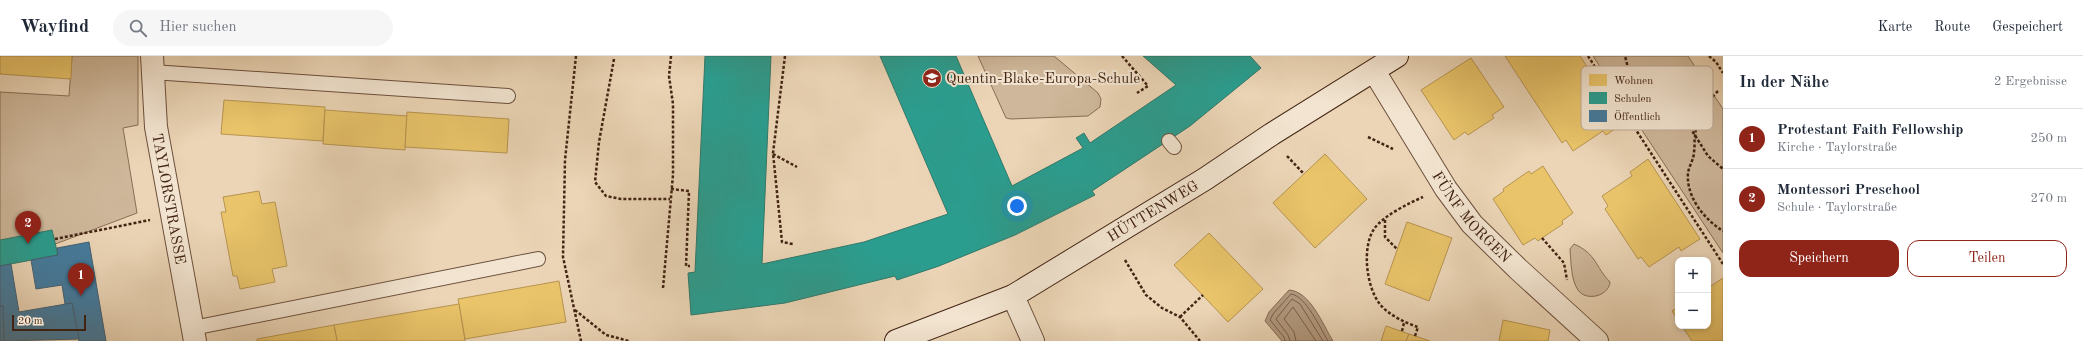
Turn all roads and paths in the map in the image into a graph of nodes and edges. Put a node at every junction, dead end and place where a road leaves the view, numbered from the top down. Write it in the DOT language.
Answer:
graph roads {
  1 [pos="576,56"];
  2 [pos="670,56"];
  3 [pos="785,56"];
  4 [pos="1122,56"];
  5 [pos="1396,56"];
  6 [pos="1588,56"];
  7 [pos="1625,56"];
  8 [pos="1709,56"];
  9 [pos="614,59"];
  10 [pos="152,64"];
  11 [pos="1595,66"];
  12 [pos="1628,66"];
  13 [pos="1374,71"];
  14 [pos="1723,73"];
  15 [pos="1718,91"];
  16 [pos="1137,93"];
  17 [pos="508,96"];
  18 [pos="1713,96"];
  19 [pos="1636,130"];
  20 [pos="1692,130"];
  21 [pos="1696,130"];
  22 [pos="1695,135"];
  23 [pos="773,153"];
  24 [pos="1287,156"];
  25 [pos="797,167"];
  26 [pos="1723,169"];
  27 [pos="1304,174"];
  28 [pos="671,189"];
  29 [pos="1446,189"];
  30 [pos="670,199"];
  31 [pos="172,215"];
  32 [pos="1385,220"];
  33 [pos="1723,231"];
  34 [pos="1542,238"];
  35 [pos="55,239"];
  36 [pos="793,244"];
  37 [pos="1397,249"];
  38 [pos="538,259"];
  39 [pos="1125,260"];
  40 [pos="1723,264"];
  41 [pos="690,266"];
  42 [pos="663,288"];
  43 [pos="1202,295"];
  44 [pos="1013,296"];
  45 [pos="575,310"];
  46 [pos="1565,312"];
  47 [pos="1180,317"];
  48 [pos="1404,322"];
  49 [pos="1402,331"];
  50 [pos="194,334"];
  51 [pos="1415,336"];
  52 [pos="1198,337"];
  53 [pos="581,341"];
  54 [pos="629,341"];
  55 [pos="896,341"];
  56 [pos="1033,341"];
  57 [pos="1197,341"];
  58 [pos="1200,341"];
  59 [pos="1597,341"];
  1 -- 45 [label="path"];
  2 -- 28 [label="path"];
  3 -- 23 [label="path"];
  4 -- 16 [label="path"];
  5 -- 13 [label="street, HÜTTENWEG"];
  6 -- 11 [label="path"];
  7 -- 12 [label="path"];
  8 -- 14 [label="path"];
  9 -- 30 [label="path"];
  10 -- 17 [label="lane"];
  10 -- 31 [label="street, TAYLORSTRASSE"];
  13 -- 29 [label="street, FÜNF MORGEN"];
  13 -- 44 [label="street, HÜTTENWEG"];
  15 -- 18 [label="path"];
  19 -- 40 [label="path"];
  20 -- 22 [label="path"];
  21 -- 22 [label="path"];
  22 -- 26 [label="path"];
  22 -- 33 [label="path"];
  23 -- 25 [label="path"];
  23 -- 36 [label="path"];
  24 -- 27 [label="path"];
  28 -- 30 [label="path"];
  28 -- 41 [label="path"];
  29 -- 32 [label="path"];
  29 -- 46 [label="street, FÜNF MORGEN"];
  30 -- 42 [label="path"];
  31 -- 35 [label="path"];
  31 -- 50 [label="street, TAYLORSTRASSE"];
  32 -- 37 [label="path"];
  32 -- 48 [label="path"];
  34 -- 46 [label="path"];
  38 -- 50 [label="lane"];
  39 -- 47 [label="path"];
  43 -- 47 [label="path"];
  44 -- 55 [label="street, HÜTTENWEG"];
  44 -- 56 [label="street"];
  45 -- 53 [label="path"];
  45 -- 54 [label="path"];
  46 -- 59 [label="street, FÜNF MORGEN"];
  47 -- 52 [label="path"];
  48 -- 49 [label="path"];
  48 -- 51 [label="path"];
  52 -- 57 [label="path"];
  52 -- 58 [label="path"];
}
